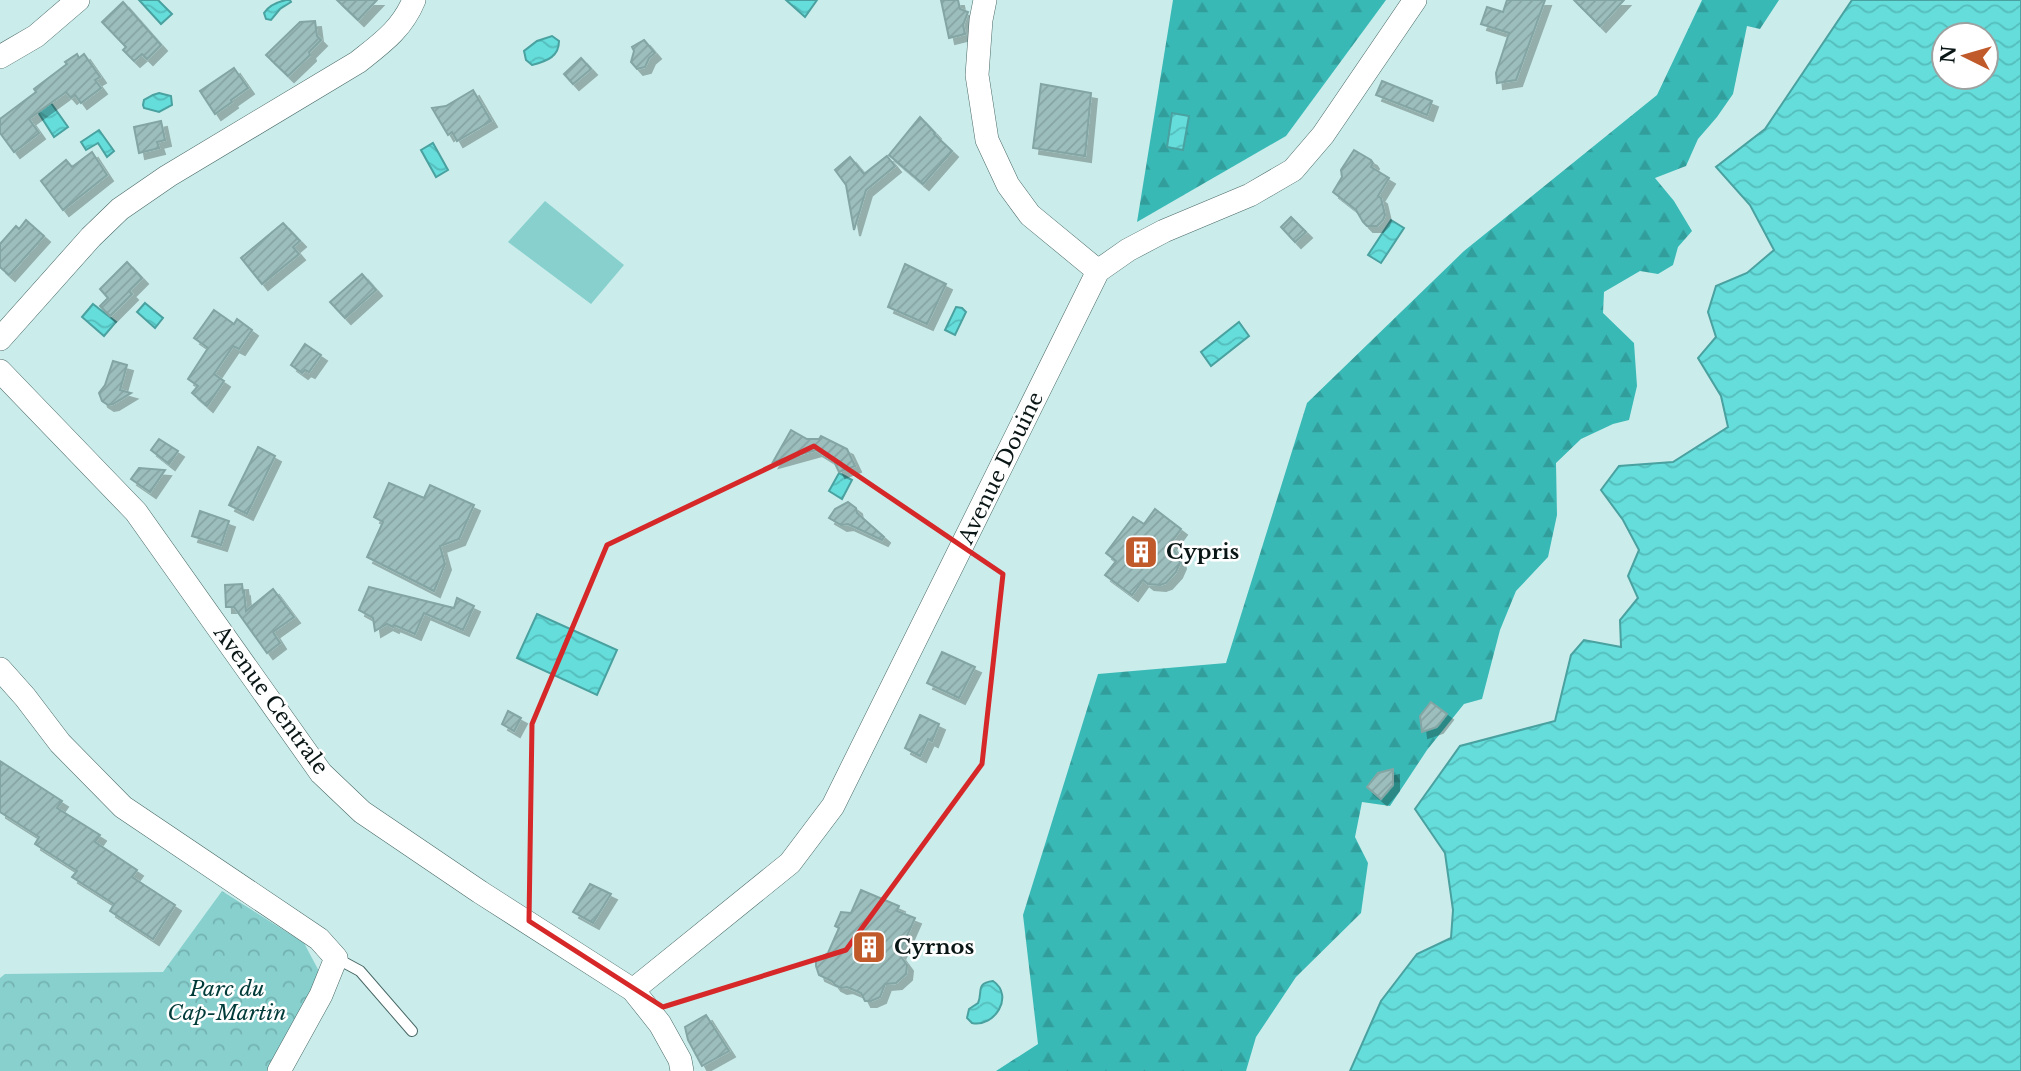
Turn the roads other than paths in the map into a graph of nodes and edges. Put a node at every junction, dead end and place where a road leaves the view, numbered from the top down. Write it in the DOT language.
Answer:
graph roads {
  1 [pos="78,0"];
  2 [pos="414,0"];
  3 [pos="985,0"];
  4 [pos="1415,0"];
  5 [pos="0,57"];
  6 [pos="1098,271"];
  7 [pos="0,339"];
  8 [pos="0,371"];
  9 [pos="0,669"];
  10 [pos="336,958"];
  11 [pos="633,990"];
  12 [pos="412,1031"];
  13 [pos="279,1071"];
  14 [pos="681,1071"];
  1 -- 5 [label="street"];
  2 -- 7 [label="street"];
  3 -- 6 [label="street"];
  4 -- 6 [label="street, Avenue Douine"];
  6 -- 11 [label="street, Avenue Douine"];
  8 -- 11 [label="street, Avenue Centrale"];
  9 -- 10 [label="street"];
  10 -- 12 [label="lane"];
  10 -- 13 [label="street"];
  11 -- 14 [label="street, Avenue Centrale"];
}
